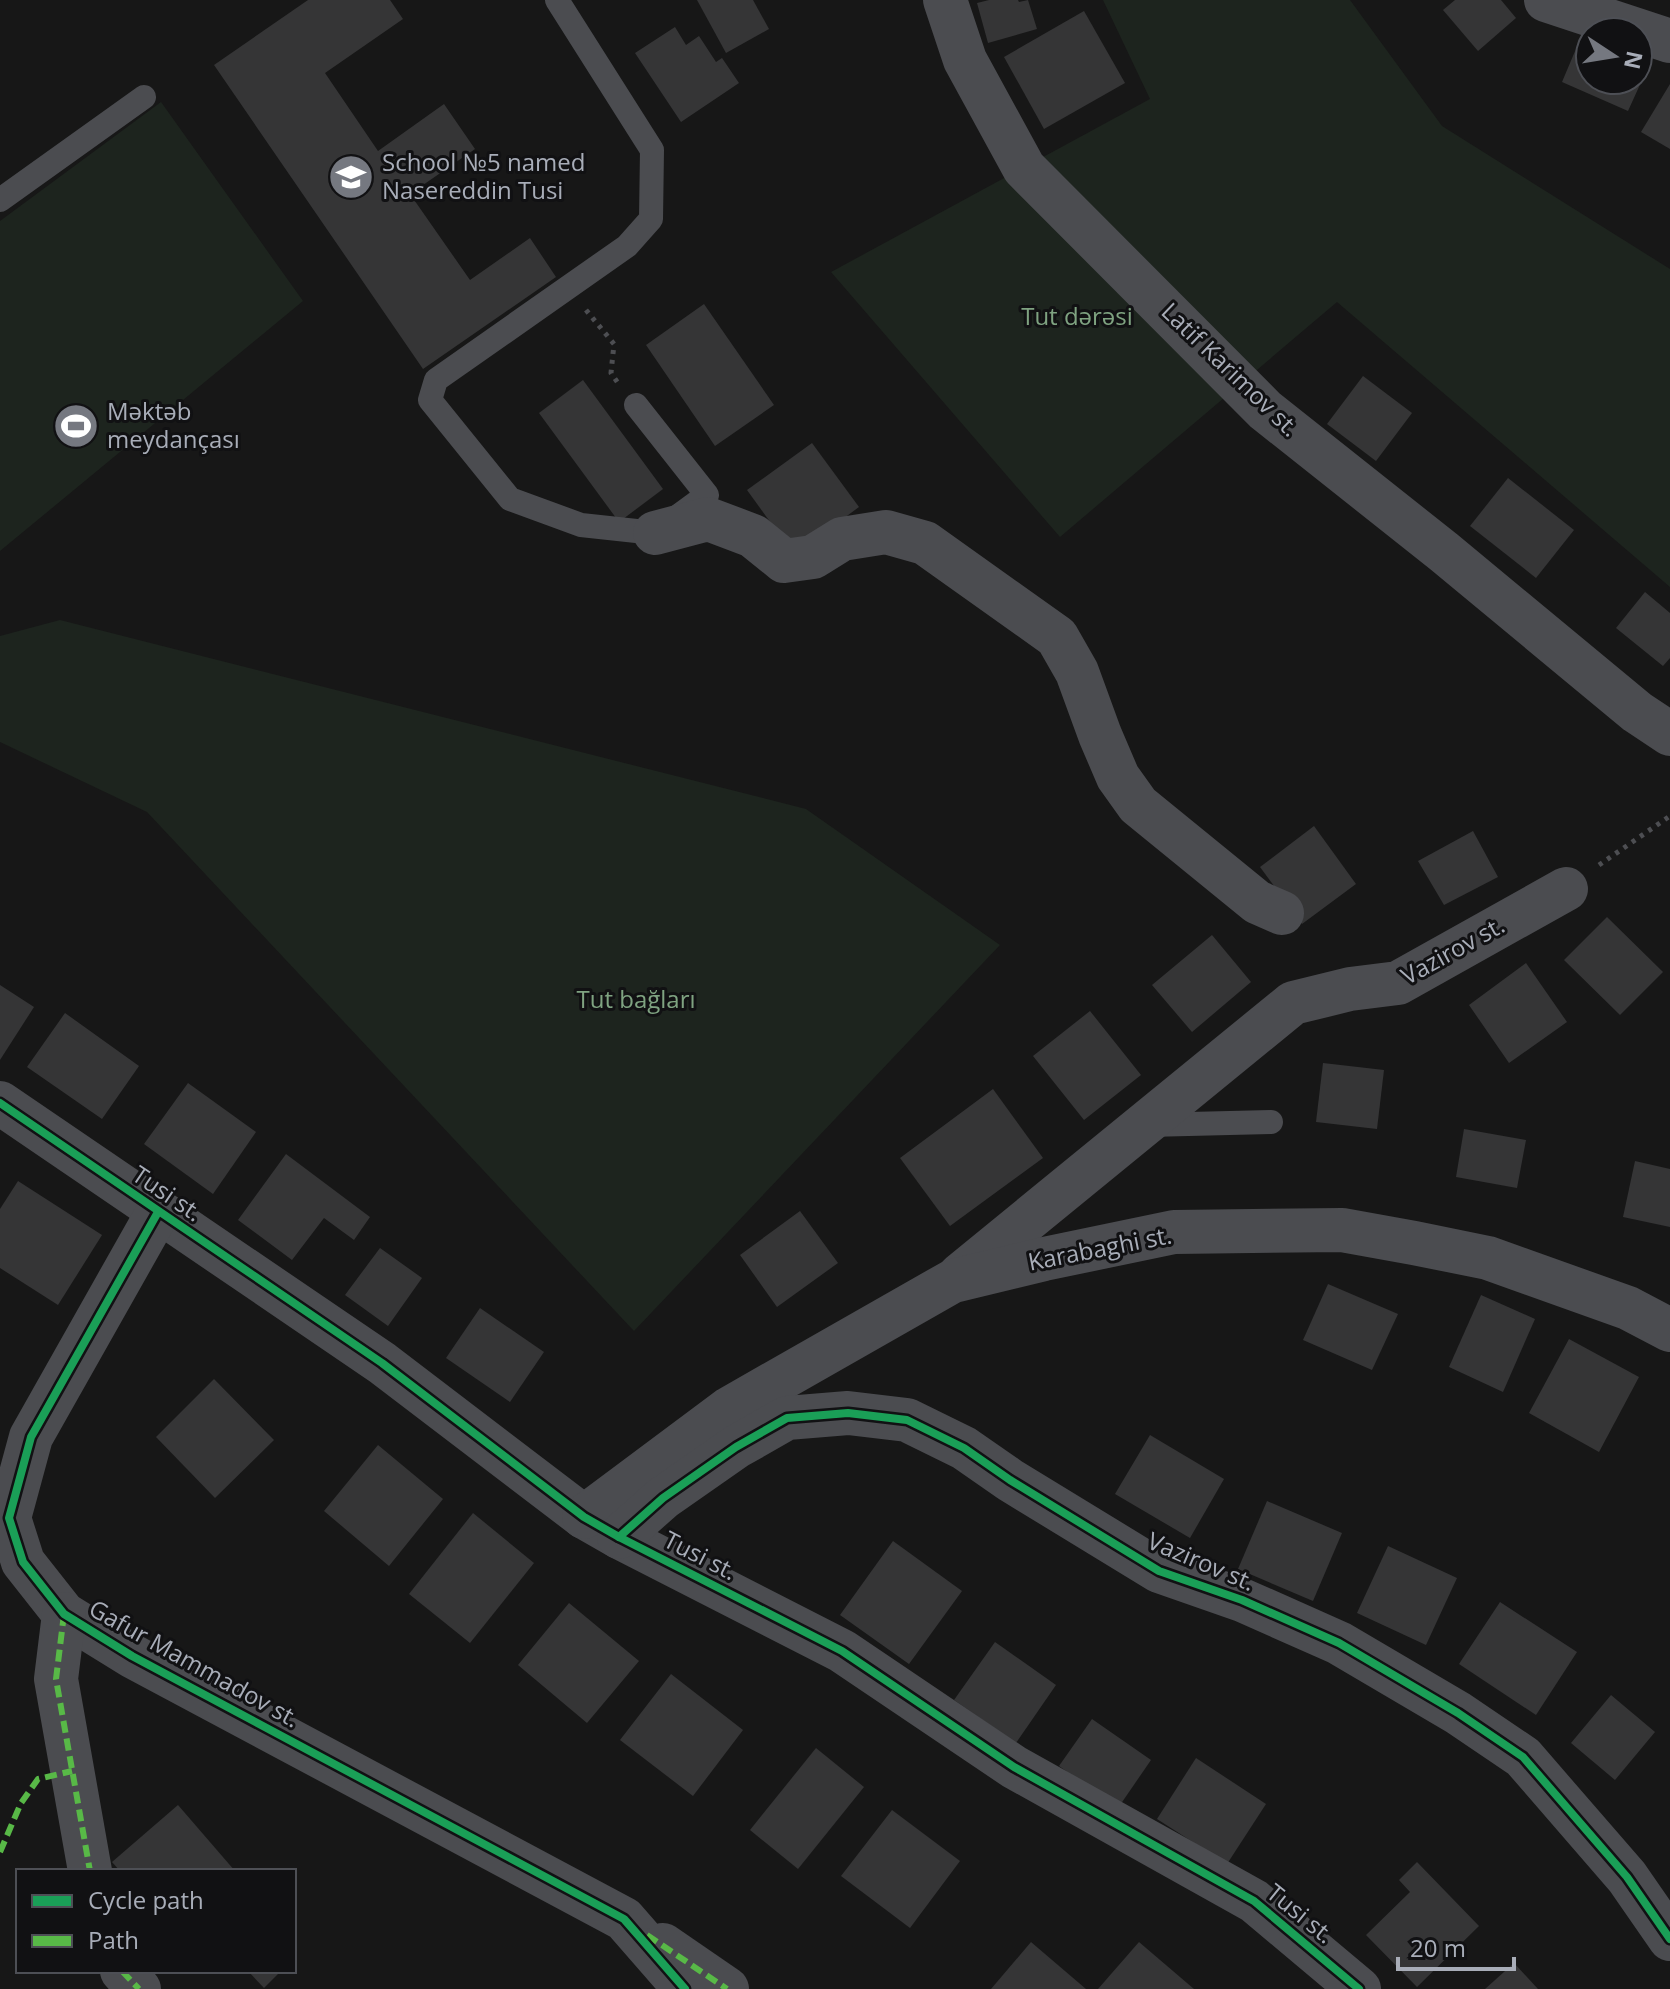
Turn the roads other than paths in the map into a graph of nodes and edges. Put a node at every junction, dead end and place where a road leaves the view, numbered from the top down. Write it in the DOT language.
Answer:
graph roads {
  1 [pos="557,0"];
  2 [pos="945,0"];
  3 [pos="1546,0"];
  4 [pos="1670,41"];
  5 [pos="144,97"];
  6 [pos="0,200"];
  7 [pos="636,405"];
  8 [pos="655,533"];
  9 [pos="1670,734"];
  10 [pos="1566,889"];
  11 [pos="1282,913"];
  12 [pos="0,1103"];
  13 [pos="1271,1122"];
  14 [pos="1141,1125"];
  15 [pos="158,1212"];
  16 [pos="953,1281"];
  17 [pos="1670,1330"];
  18 [pos="4,1515"];
  19 [pos="601,1527"];
  20 [pos="64,1614"];
  21 [pos="90,1869"];
  22 [pos="624,1919"];
  23 [pos="1670,1939"];
  24 [pos="124,1973"];
  25 [pos="139,1989"];
  26 [pos="685,1989"];
  27 [pos="727,1989"];
  28 [pos="1359,1989"];
  1 -- 8 [label="lane"];
  2 -- 9 [label="street, Latif Karimov st."];
  3 -- 4 [label="street"];
  5 -- 6 [label="lane"];
  7 -- 8 [label="lane"];
  8 -- 11 [label="street"];
  10 -- 14 [label="street, Vazirov st."];
  12 -- 15 [label="street, Tusi st."];
  13 -- 14 [label="lane"];
  14 -- 16 [label="street, Vazirov st."];
  15 -- 18 [label="street, Gafur Mammadov st."];
  15 -- 19 [label="street, Tusi st."];
  16 -- 17 [label="street, Karabaghi st."];
  16 -- 19 [label="street, Karabaghi st."];
  18 -- 20 [label="street, Gafur Mammadov st."];
  19 -- 23 [label="street, Vazirov st."];
  19 -- 28 [label="street, Tusi st."];
  20 -- 21 [label="street"];
  20 -- 22 [label="street, Gafur Mammadov st."];
  22 -- 26 [label="street, Gafur Mammadov st."];
  22 -- 27 [label="street"];
  24 -- 25 [label="street"];
}
